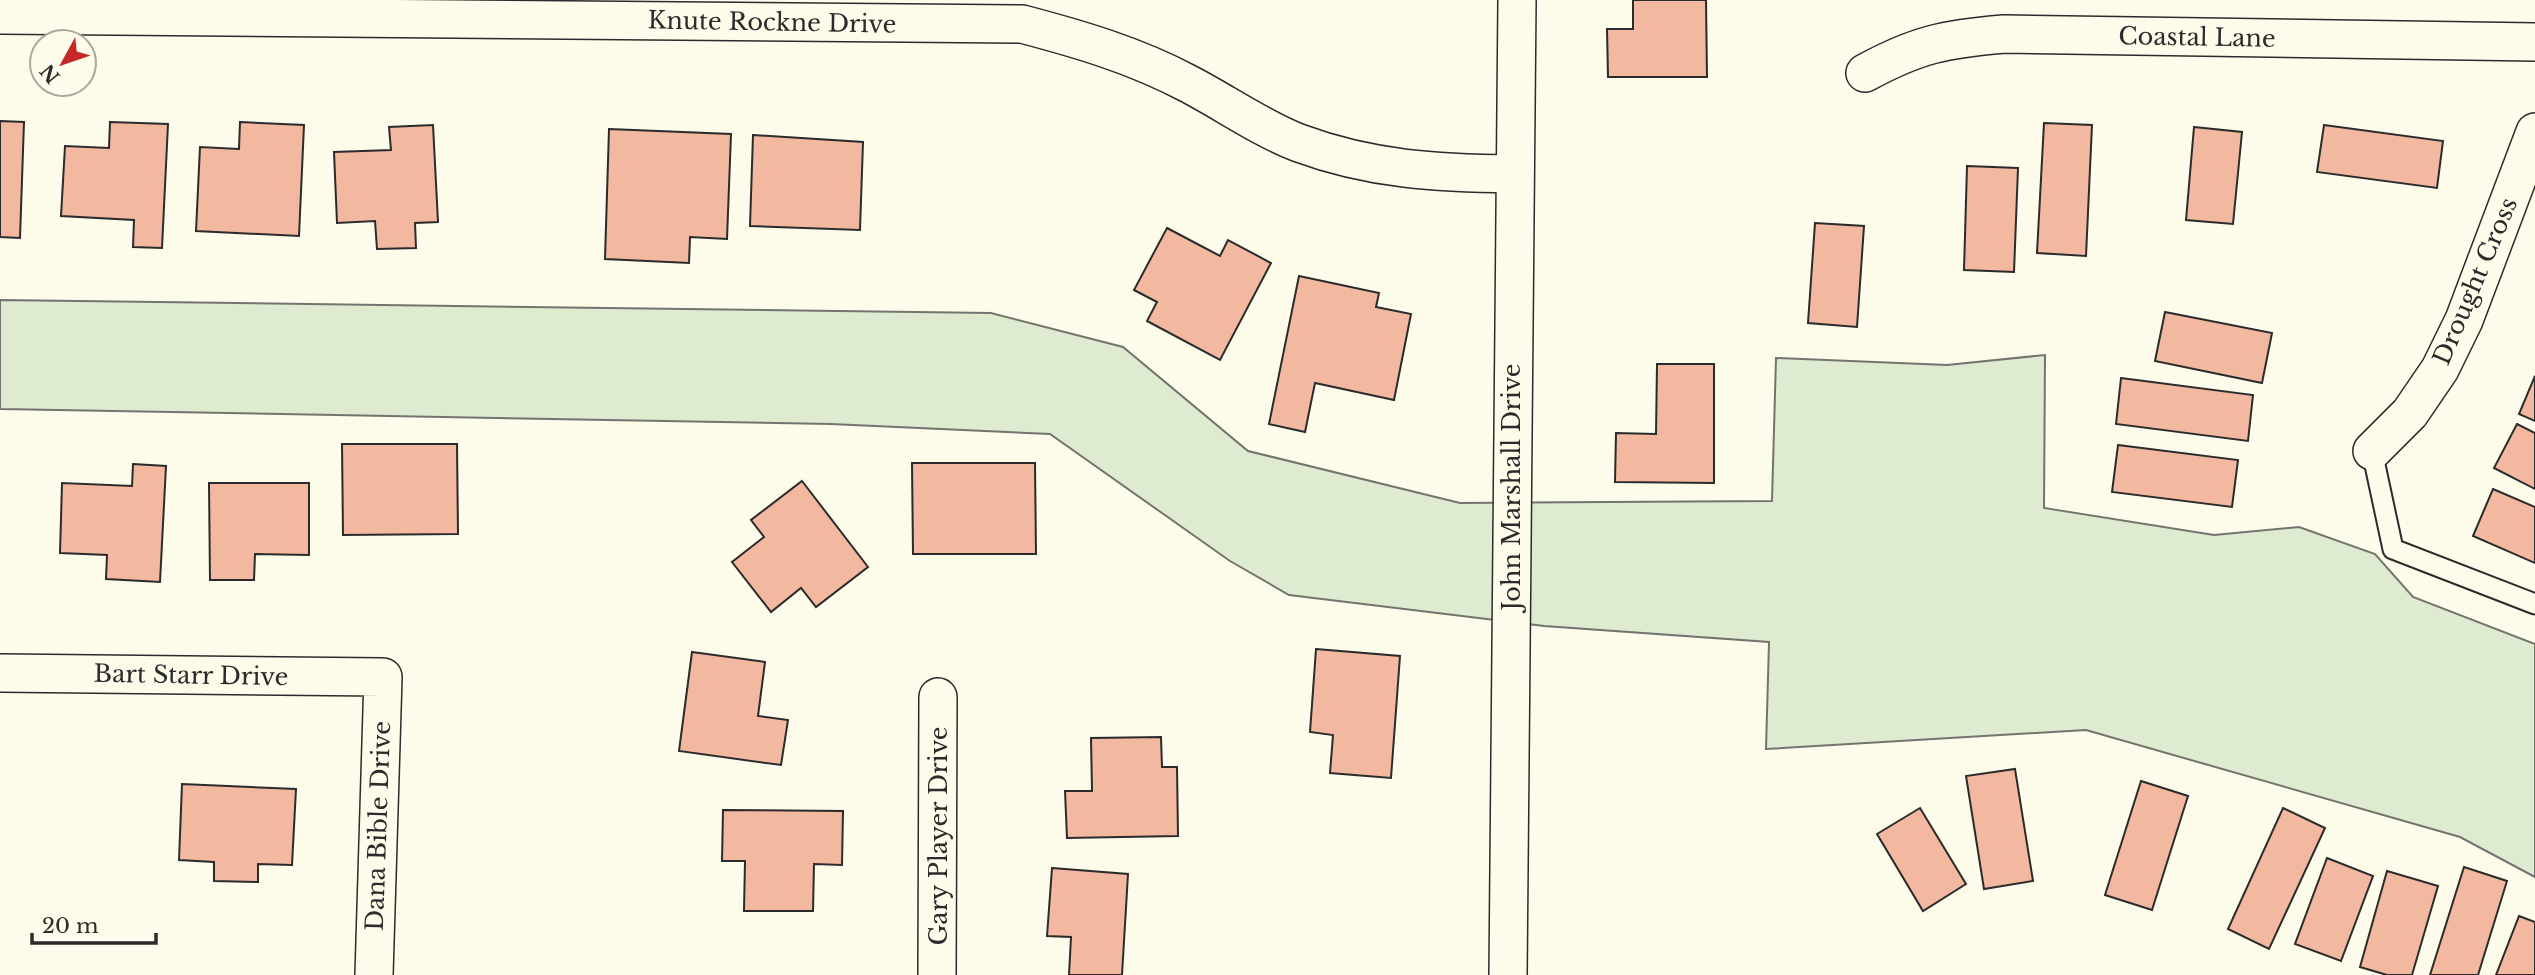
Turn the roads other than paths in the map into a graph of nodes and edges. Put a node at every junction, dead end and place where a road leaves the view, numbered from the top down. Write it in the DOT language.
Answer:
graph roads {
  1 [pos="1517,0"];
  2 [pos="0,15"];
  3 [pos="2535,42"];
  4 [pos="1865,73"];
  5 [pos="2535,132"];
  6 [pos="1514,174"];
  7 [pos="2372,451"];
  8 [pos="2535,604"];
  9 [pos="0,673"];
  10 [pos="383,677"];
  11 [pos="938,697"];
  12 [pos="374,975"];
  13 [pos="937,975"];
  14 [pos="1508,975"];
  1 -- 6 [label="street, John Marshall Drive"];
  2 -- 6 [label="street, Knute Rockne Drive"];
  3 -- 4 [label="street, Coastal Lane"];
  5 -- 7 [label="street, Drought Cross"];
  6 -- 14 [label="street, John Marshall Drive"];
  7 -- 8 [label="lane"];
  9 -- 10 [label="street, Bart Starr Drive"];
  10 -- 12 [label="street, Dana Bible Drive"];
  11 -- 13 [label="street, Gary Player Drive"];
}
